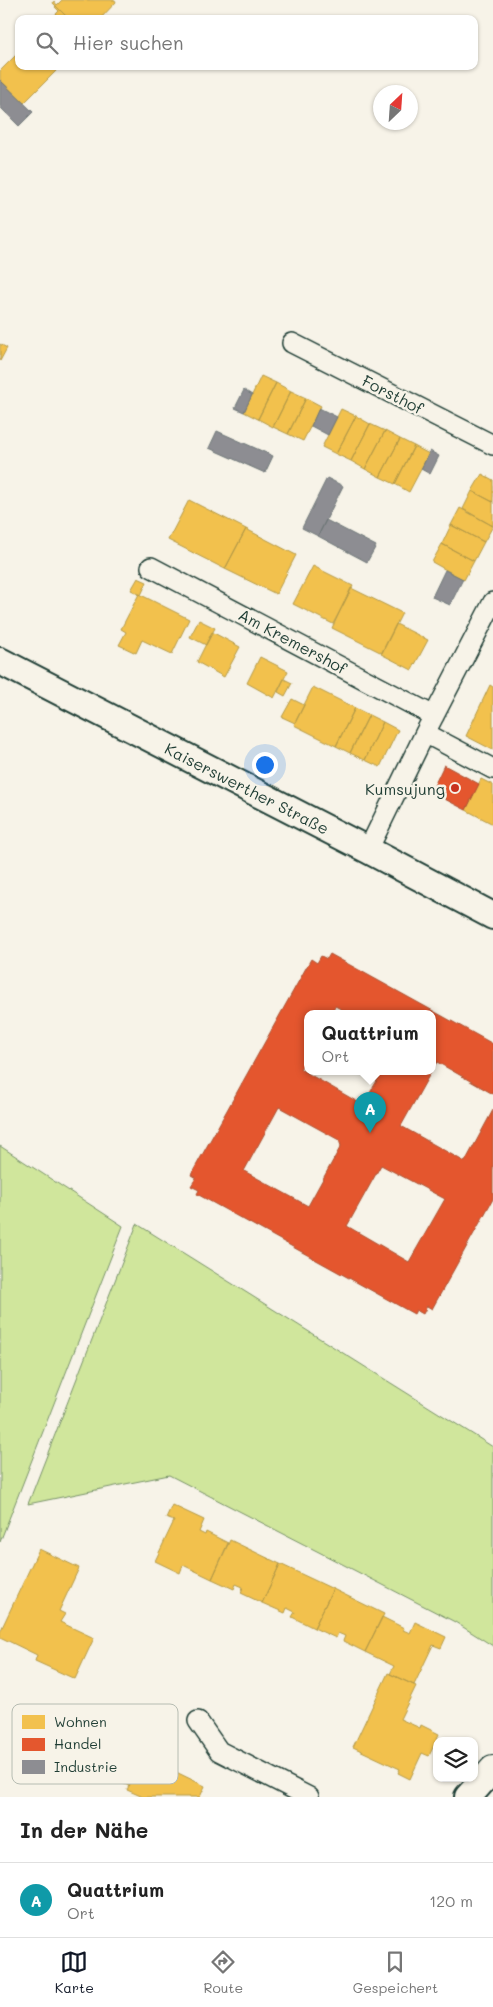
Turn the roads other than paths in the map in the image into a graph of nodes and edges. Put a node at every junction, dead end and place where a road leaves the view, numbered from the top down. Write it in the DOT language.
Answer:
graph roads {
  1 [pos="292,343"];
  2 [pos="493,445"];
  3 [pos="151,567"];
  4 [pos="493,602"];
  5 [pos="0,662"];
  6 [pos="434,716"];
  7 [pos="425,733"];
  8 [pos="493,769"];
  9 [pos="368,850"];
  10 [pos="493,916"];
  11 [pos="198,1721"];
  12 [pos="493,1769"];
  13 [pos="309,1797"];
  14 [pos="468,1797"];
  1 -- 2 [label="street, Forsthof"];
  3 -- 6 [label="street, Am Kremershof"];
  4 -- 6 [label="street"];
  5 -- 9 [label="main road, Kaiserswerther Straße"];
  6 -- 7 [label="street"];
  7 -- 8 [label="street"];
  7 -- 9 [label="street"];
  9 -- 10 [label="main road, Kaiserswerther Straße"];
  11 -- 13 [label="street"];
  12 -- 14 [label="main road"];
}
